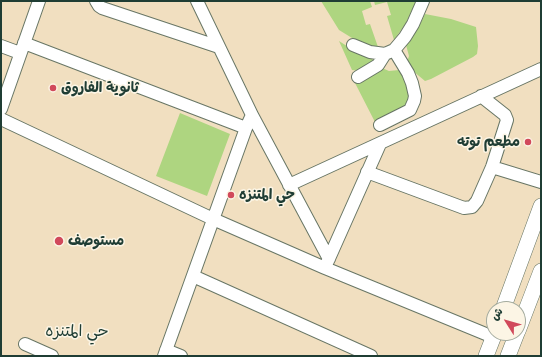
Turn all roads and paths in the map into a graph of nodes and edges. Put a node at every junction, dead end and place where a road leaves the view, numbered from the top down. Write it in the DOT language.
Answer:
graph roads {
  1 [pos="39,1"];
  2 [pos="96,1"];
  3 [pos="197,1"];
  4 [pos="423,1"];
  5 [pos="353,45"];
  6 [pos="1,46"];
  7 [pos="219,47"];
  8 [pos="22,48"];
  9 [pos="389,52"];
  10 [pos="541,69"];
  11 [pos="358,77"];
  12 [pos="481,96"];
  13 [pos="1,109"];
  14 [pos="252,115"];
  15 [pos="1,119"];
  16 [pos="380,125"];
  17 [pos="246,128"];
  18 [pos="380,144"];
  19 [pos="492,166"];
  20 [pos="367,172"];
  21 [pos="541,182"];
  22 [pos="289,185"];
  23 [pos="541,206"];
  24 [pos="213,219"];
  25 [pos="327,263"];
  26 [pos="541,271"];
  27 [pos="193,276"];
  28 [pos="538,289"];
  29 [pos="506,301"];
  30 [pos="526,315"];
  31 [pos="486,332"];
  32 [pos="492,341"];
  33 [pos="514,341"];
  34 [pos="25,344"];
  35 [pos="165,353"];
  36 [pos="52,356"];
  37 [pos="181,356"];
  38 [pos="371,356"];
  39 [pos="486,356"];
  40 [pos="508,356"];
  1 -- 8 [label="street"];
  2 -- 7 [label="street"];
  3 -- 7 [label="street"];
  4 -- 9 [label="street"];
  5 -- 9 [label="street"];
  6 -- 8 [label="street"];
  7 -- 14 [label="street"];
  8 -- 13 [label="street"];
  8 -- 17 [label="street"];
  9 -- 11 [label="street"];
  9 -- 16 [label="street"];
  10 -- 12 [label="street"];
  12 -- 18 [label="street"];
  12 -- 19 [label="street"];
  14 -- 17 [label="street"];
  14 -- 22 [label="street"];
  15 -- 24 [label="street"];
  17 -- 24 [label="street"];
  18 -- 20 [label="street"];
  18 -- 22 [label="street"];
  19 -- 20 [label="street"];
  19 -- 21 [label="street"];
  20 -- 25 [label="street"];
  22 -- 25 [label="street"];
  23 -- 29 [label="main road"];
  24 -- 25 [label="street"];
  24 -- 27 [label="street"];
  25 -- 31 [label="street"];
  26 -- 28 [label="main road"];
  27 -- 35 [label="street"];
  27 -- 38 [label="street"];
  28 -- 30 [label="main road"];
  32 -- 39 [label="main road"];
  33 -- 40 [label="main road"];
  34 -- 36 [label="street"];
  35 -- 37 [label="street"];
}
